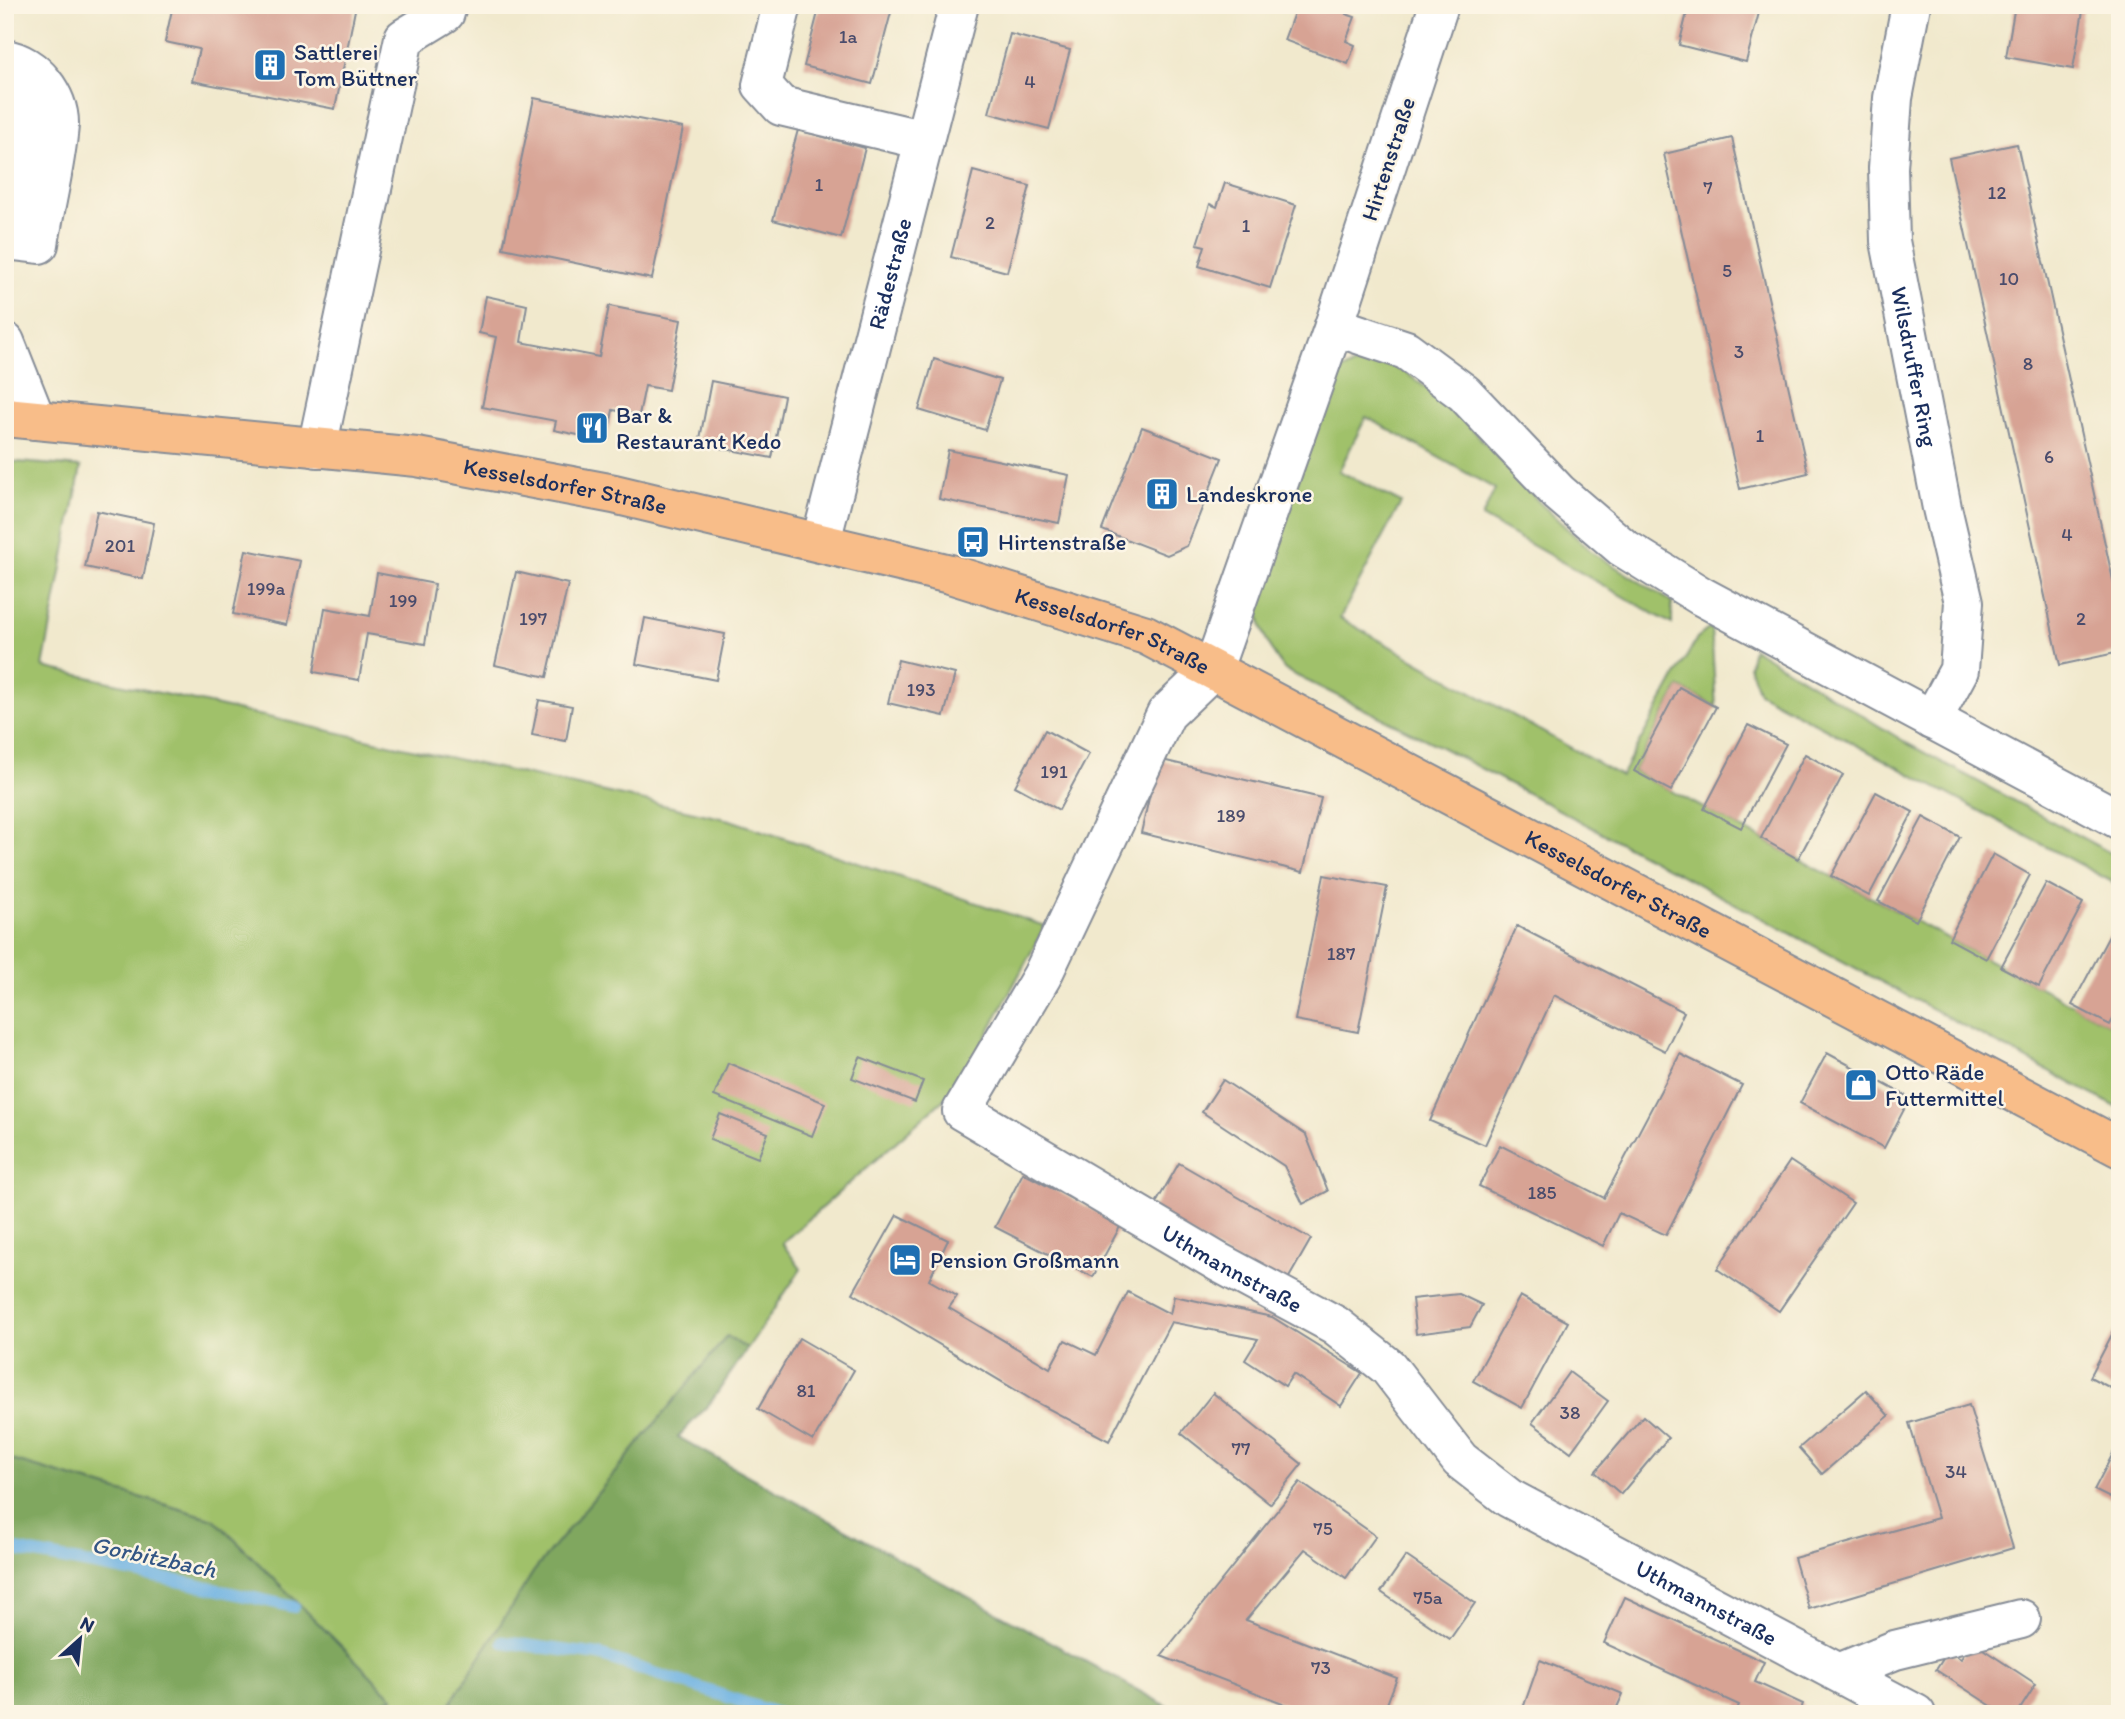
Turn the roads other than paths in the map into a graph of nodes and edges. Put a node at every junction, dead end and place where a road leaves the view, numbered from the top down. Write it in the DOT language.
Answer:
graph roads {
  1 [pos="447,5"];
  2 [pos="782,5"];
  3 [pos="959,5"];
  4 [pos="1439,5"];
  5 [pos="1911,5"];
  6 [pos="18,65"];
  7 [pos="924,140"];
  8 [pos="10,240"];
  9 [pos="1334,326"];
  10 [pos="5,342"];
  11 [pos="21,418"];
  12 [pos="317,448"];
  13 [pos="821,541"];
  14 [pos="1213,669"];
  15 [pos="1933,720"];
  16 [pos="2120,820"];
  17 [pos="2120,1148"];
  18 [pos="2021,1619"];
  19 [pos="1842,1672"];
  20 [pos="1916,1714"];
  1 -- 12 [label="street"];
  2 -- 7 [label="street"];
  3 -- 7 [label="street, Rädestraße"];
  4 -- 9 [label="street, Hirtenstraße"];
  5 -- 15 [label="street, Wilsdruffer Ring"];
  6 -- 8 [label="street"];
  7 -- 13 [label="street, Rädestraße"];
  9 -- 14 [label="street, Hirtenstraße"];
  9 -- 15 [label="street"];
  10 -- 11 [label="street"];
  11 -- 12 [label="main road, Kesselsdorfer Straße"];
  12 -- 13 [label="main road, Kesselsdorfer Straße"];
  13 -- 14 [label="main road, Kesselsdorfer Straße"];
  14 -- 17 [label="main road, Kesselsdorfer Straße"];
  14 -- 19 [label="street, Uthmannstraße"];
  15 -- 16 [label="street"];
  18 -- 19 [label="street"];
  19 -- 20 [label="street, Uthmannstraße"];
}
